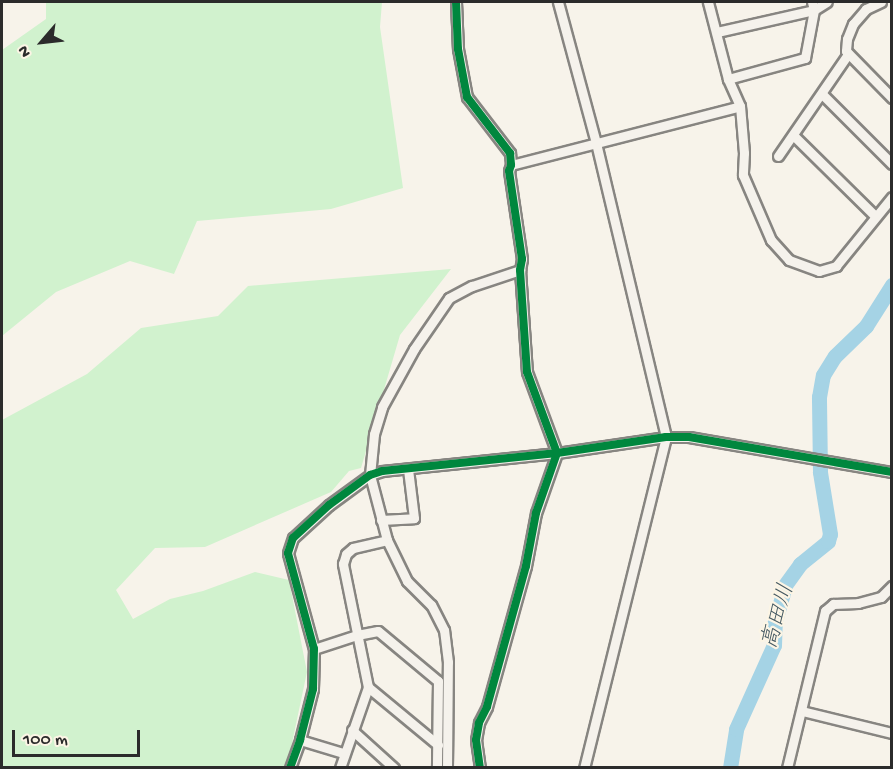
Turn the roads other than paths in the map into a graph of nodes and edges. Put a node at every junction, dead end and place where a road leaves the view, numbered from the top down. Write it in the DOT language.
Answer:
graph roads {
  1 [pos="456,2"];
  2 [pos="558,2"];
  3 [pos="708,2"];
  4 [pos="827,2"];
  5 [pos="881,2"];
  6 [pos="813,6"];
  7 [pos="717,32"];
  8 [pos="848,54"];
  9 [pos="728,80"];
  10 [pos="822,94"];
  11 [pos="891,98"];
  12 [pos="740,106"];
  13 [pos="793,135"];
  14 [pos="596,143"];
  15 [pos="778,156"];
  16 [pos="891,164"];
  17 [pos="511,165"];
  18 [pos="891,197"];
  19 [pos="875,216"];
  20 [pos="520,270"];
  21 [pos="666,437"];
  22 [pos="557,453"];
  23 [pos="408,469"];
  24 [pos="891,472"];
  25 [pos="370,475"];
  26 [pos="381,520"];
  27 [pos="387,540"];
  28 [pos="891,586"];
  29 [pos="357,635"];
  30 [pos="314,649"];
  31 [pos="368,687"];
  32 [pos="802,711"];
  33 [pos="352,730"];
  34 [pos="891,733"];
  35 [pos="300,740"];
  36 [pos="438,745"];
  37 [pos="343,753"];
  38 [pos="290,768"];
  39 [pos="340,768"];
  40 [pos="394,768"];
  41 [pos="437,768"];
  42 [pos="447,768"];
  43 [pos="480,768"];
  44 [pos="584,768"];
  45 [pos="787,768"];
  1 -- 17 [label="street"];
  2 -- 14 [label="street"];
  3 -- 7 [label="street"];
  4 -- 6 [label="street"];
  5 -- 8 [label="street"];
  6 -- 7 [label="street"];
  6 -- 9 [label="street"];
  7 -- 9 [label="street"];
  8 -- 10 [label="street"];
  8 -- 11 [label="street"];
  9 -- 12 [label="street"];
  10 -- 13 [label="street"];
  10 -- 16 [label="street"];
  12 -- 14 [label="street"];
  12 -- 19 [label="street"];
  13 -- 15 [label="street"];
  13 -- 19 [label="street"];
  14 -- 17 [label="street"];
  14 -- 21 [label="street"];
  17 -- 20 [label="street"];
  18 -- 19 [label="street"];
  20 -- 22 [label="street"];
  20 -- 25 [label="street"];
  21 -- 22 [label="street"];
  21 -- 24 [label="street"];
  21 -- 44 [label="street"];
  22 -- 23 [label="street"];
  22 -- 43 [label="street"];
  23 -- 25 [label="street"];
  23 -- 26 [label="street"];
  25 -- 26 [label="street"];
  25 -- 30 [label="street"];
  26 -- 27 [label="street"];
  27 -- 29 [label="street"];
  27 -- 42 [label="street"];
  28 -- 32 [label="street"];
  29 -- 30 [label="street"];
  29 -- 31 [label="street"];
  29 -- 36 [label="street"];
  30 -- 35 [label="street"];
  31 -- 33 [label="street"];
  31 -- 36 [label="street"];
  32 -- 34 [label="street"];
  32 -- 45 [label="street"];
  33 -- 37 [label="street"];
  33 -- 40 [label="street"];
  35 -- 37 [label="street"];
  35 -- 38 [label="street"];
  36 -- 41 [label="street"];
  37 -- 39 [label="street"];
}
